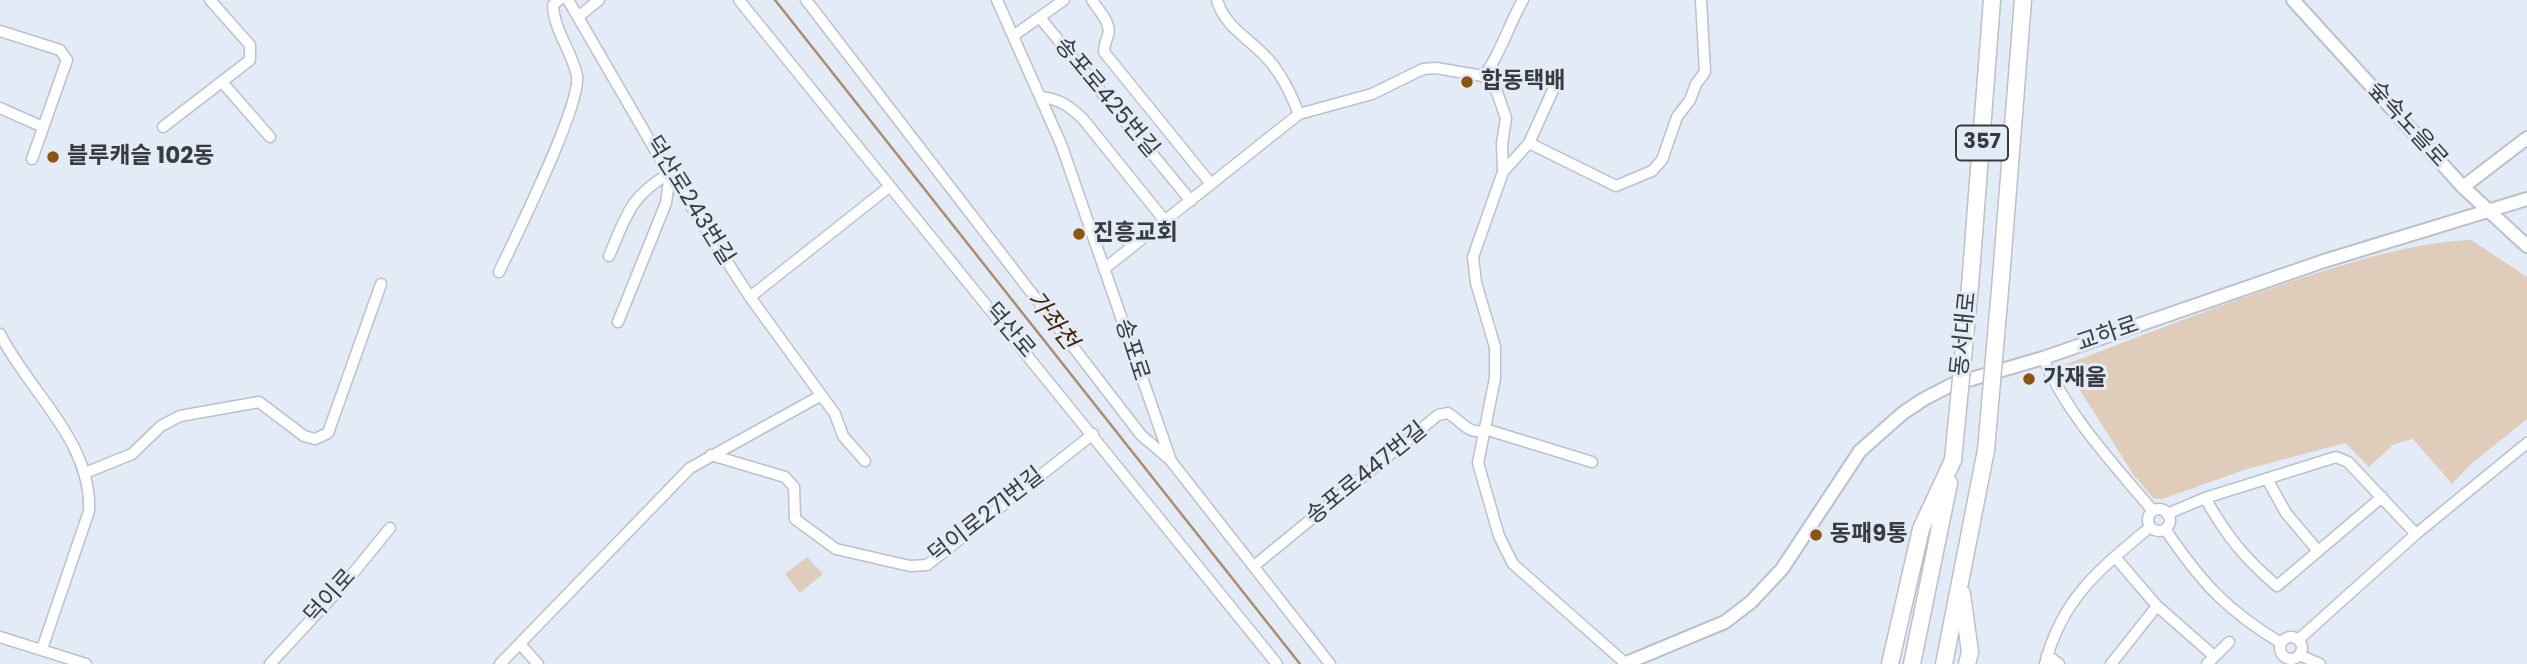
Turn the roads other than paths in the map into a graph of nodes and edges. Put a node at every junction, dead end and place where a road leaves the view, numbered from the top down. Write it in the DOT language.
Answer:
graph roads {
  1 [pos="210,0"];
  2 [pos="559,0"];
  3 [pos="568,0"];
  4 [pos="599,0"];
  5 [pos="739,0"];
  6 [pos="806,0"];
  7 [pos="997,0"];
  8 [pos="1064,0"];
  9 [pos="1092,0"];
  10 [pos="1217,0"];
  11 [pos="1524,0"];
  12 [pos="1701,0"];
  13 [pos="1992,0"];
  14 [pos="2023,0"];
  15 [pos="2293,0"];
  16 [pos="579,16"];
  17 [pos="1041,19"];
  18 [pos="0,31"];
  19 [pos="1013,36"];
  20 [pos="1483,76"];
  21 [pos="222,82"];
  22 [pos="1553,90"];
  23 [pos="1041,97"];
  24 [pos="0,108"];
  25 [pos="1299,114"];
  26 [pos="43,127"];
  27 [pos="163,127"];
  28 [pos="270,137"];
  29 [pos="2527,138"];
  30 [pos="1529,144"];
  31 [pos="32,159"];
  32 [pos="1503,172"];
  33 [pos="670,173"];
  34 [pos="1211,184"];
  35 [pos="889,187"];
  36 [pos="2463,187"];
  37 [pos="2527,199"];
  38 [pos="1191,201"];
  39 [pos="2490,210"];
  40 [pos="1165,221"];
  41 [pos="2527,246"];
  42 [pos="609,256"];
  43 [pos="1104,269"];
  44 [pos="499,272"];
  45 [pos="381,284"];
  46 [pos="750,297"];
  47 [pos="618,321"];
  48 [pos="0,334"];
  49 [pos="2043,358"];
  50 [pos="820,396"];
  51 [pos="1485,431"];
  52 [pos="1093,433"];
  53 [pos="2527,443"];
  54 [pos="711,455"];
  55 [pos="1953,460"];
  56 [pos="864,461"];
  57 [pos="1171,461"];
  58 [pos="1592,461"];
  59 [pos="85,473"];
  60 [pos="2267,479"];
  61 [pos="2205,498"];
  62 [pos="2382,498"];
  63 [pos="2152,511"];
  64 [pos="2167,514"];
  65 [pos="2150,527"];
  66 [pos="390,528"];
  67 [pos="2165,529"];
  68 [pos="2416,534"];
  69 [pos="2318,551"];
  70 [pos="2115,557"];
  71 [pos="1254,566"];
  72 [pos="1960,579"];
  73 [pos="2157,606"];
  74 [pos="0,636"];
  75 [pos="2298,640"];
  76 [pos="2229,642"];
  77 [pos="2281,643"];
  78 [pos="520,644"];
  79 [pos="42,649"];
  80 [pos="2300,655"];
  81 [pos="2046,659"];
  82 [pos="2211,660"];
  83 [pos="2282,661"];
  84 [pos="1624,663"];
  85 [pos="86,664"];
  86 [pos="270,664"];
  87 [pos="500,664"];
  88 [pos="538,664"];
  89 [pos="1278,664"];
  90 [pos="1330,664"];
  91 [pos="1890,664"];
  92 [pos="1912,664"];
  93 [pos="1944,664"];
  94 [pos="1968,664"];
  95 [pos="2059,664"];
  96 [pos="2111,664"];
  97 [pos="2320,664"];
  1 -- 21 [label="street"];
  2 -- 44 [label="street"];
  3 -- 16 [label="street, 덕산로243번길"];
  4 -- 16 [label="street"];
  5 -- 35 [label="street, 덕산로"];
  6 -- 57 [label="street, 덕산로"];
  7 -- 19 [label="street, 송포로"];
  8 -- 17 [label="street, 송포로425번길"];
  9 -- 34 [label="street, 송포로425번길"];
  10 -- 25 [label="street"];
  11 -- 20 [label="street"];
  12 -- 30 [label="street"];
  13 -- 55 [label="highway, 동서대로 / 357, bridge"];
  14 -- 72 [label="highway, 동서대로 / 357, bridge"];
  15 -- 36 [label="street, 숲속노을로"];
  16 -- 33 [label="street, 덕산로243번길"];
  17 -- 19 [label="street"];
  17 -- 38 [label="street, 송포로425번길"];
  18 -- 26 [label="street"];
  19 -- 23 [label="street, 송포로"];
  20 -- 25 [label="street"];
  20 -- 32 [label="street"];
  21 -- 27 [label="street"];
  21 -- 28 [label="street"];
  22 -- 30 [label="street"];
  23 -- 40 [label="street"];
  23 -- 43 [label="street, 송포로"];
  24 -- 26 [label="street"];
  25 -- 34 [label="street"];
  26 -- 31 [label="street"];
  29 -- 36 [label="street"];
  30 -- 32 [label="street"];
  32 -- 51 [label="street"];
  33 -- 42 [label="street"];
  33 -- 46 [label="street, 덕산로243번길"];
  33 -- 47 [label="street"];
  34 -- 38 [label="street"];
  35 -- 46 [label="street"];
  35 -- 52 [label="street, 덕산로"];
  36 -- 39 [label="street, 숲속노을로"];
  37 -- 39 [label="street, 교하로"];
  38 -- 40 [label="street"];
  39 -- 41 [label="street, 숲속노을로"];
  39 -- 49 [label="street, 교하로"];
  40 -- 43 [label="street"];
  43 -- 57 [label="street, 송포로"];
  45 -- 59 [label="street"];
  46 -- 50 [label="street, 덕산로243번길"];
  48 -- 59 [label="street"];
  49 -- 63 [label="street"];
  49 -- 84 [label="street, 교하로"];
  50 -- 54 [label="street"];
  50 -- 56 [label="street, 덕산로243번길"];
  51 -- 58 [label="street, 송포로447번길"];
  51 -- 71 [label="street, 송포로447번길"];
  51 -- 84 [label="street"];
  52 -- 54 [label="street, 덕이로271번길"];
  52 -- 89 [label="street, 덕산로"];
  53 -- 68 [label="street"];
  54 -- 78 [label="street"];
  55 -- 91 [label="highway"];
  55 -- 92 [label="highway, 동서대로 / 357"];
  57 -- 71 [label="street, 송포로"];
  59 -- 79 [label="street"];
  60 -- 61 [label="street"];
  60 -- 62 [label="street"];
  60 -- 69 [label="street"];
  61 -- 64 [label="street"];
  61 -- 69 [label="street"];
  62 -- 68 [label="street"];
  62 -- 69 [label="street"];
  63 -- 64 [label="street"];
  63 -- 65 [label="street"];
  64 -- 67 [label="street"];
  65 -- 67 [label="street"];
  65 -- 70 [label="street"];
  66 -- 86 [label="street, 덕이로"];
  67 -- 77 [label="street"];
  68 -- 75 [label="street"];
  70 -- 73 [label="street"];
  70 -- 81 [label="street"];
  71 -- 90 [label="street, 송포로"];
  72 -- 93 [label="highway, 동서대로 / 357"];
  72 -- 94 [label="highway"];
  73 -- 82 [label="street"];
  73 -- 96 [label="street"];
  74 -- 79 [label="street"];
  75 -- 77 [label="street"];
  75 -- 80 [label="street"];
  76 -- 82 [label="street"];
  77 -- 83 [label="street"];
  78 -- 87 [label="street"];
  78 -- 88 [label="street"];
  79 -- 85 [label="street"];
  80 -- 83 [label="street"];
  80 -- 97 [label="street"];
  81 -- 95 [label="street"];
}
